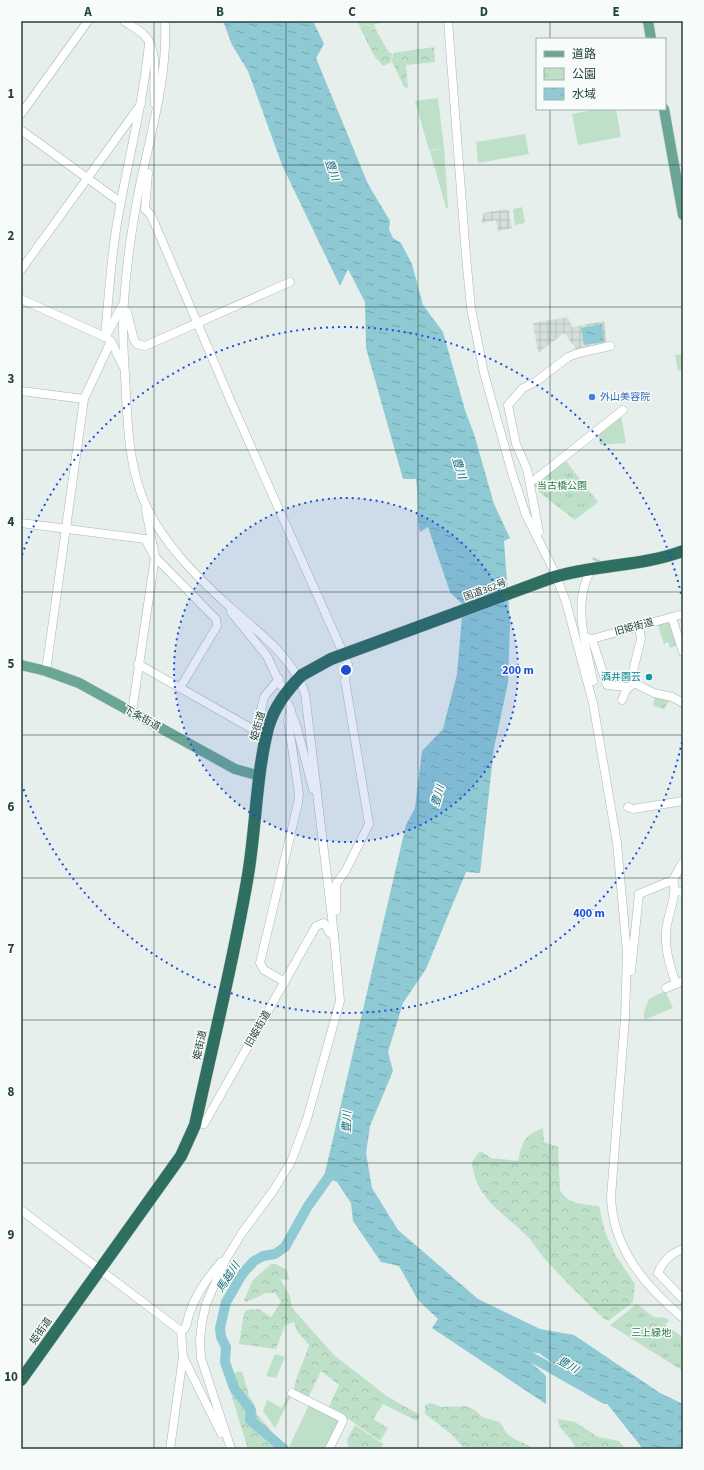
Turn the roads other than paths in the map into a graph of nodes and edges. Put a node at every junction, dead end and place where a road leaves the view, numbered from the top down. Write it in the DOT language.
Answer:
graph roads {
  1 [pos="88,21"];
  2 [pos="124,21"];
  3 [pos="165,21"];
  4 [pos="448,21"];
  5 [pos="648,21"];
  6 [pos="651,38"];
  7 [pos="149,43"];
  8 [pos="141,103"];
  9 [pos="157,108"];
  10 [pos="664,110"];
  11 [pos="21,114"];
  12 [pos="21,130"];
  13 [pos="147,154"];
  14 [pos="86,178"];
  15 [pos="120,202"];
  16 [pos="683,215"];
  17 [pos="21,270"];
  18 [pos="290,282"];
  19 [pos="21,299"];
  20 [pos="124,306"];
  21 [pos="197,324"];
  22 [pos="108,339"];
  23 [pos="610,346"];
  24 [pos="125,372"];
  25 [pos="21,391"];
  26 [pos="84,399"];
  27 [pos="623,410"];
  28 [pos="530,481"];
  29 [pos="144,502"];
  30 [pos="21,523"];
  31 [pos="64,528"];
  32 [pos="543,547"];
  33 [pos="683,551"];
  34 [pos="155,557"];
  35 [pos="588,576"];
  36 [pos="554,577"];
  37 [pos="229,606"];
  38 [pos="683,614"];
  39 [pos="672,618"];
  40 [pos="639,626"];
  41 [pos="589,638"];
  42 [pos="683,652"];
  43 [pos="138,664"];
  44 [pos="21,665"];
  45 [pos="46,671"];
  46 [pos="301,677"];
  47 [pos="631,685"];
  48 [pos="180,688"];
  49 [pos="590,690"];
  50 [pos="622,700"];
  51 [pos="683,702"];
  52 [pos="132,712"];
  53 [pos="260,776"];
  54 [pos="317,791"];
  55 [pos="683,801"];
  56 [pos="628,807"];
  57 [pos="683,862"];
  58 [pos="673,880"];
  59 [pos="679,891"];
  60 [pos="333,922"];
  61 [pos="334,935"];
  62 [pos="285,982"];
  63 [pos="679,982"];
  64 [pos="666,988"];
  65 [pos="625,991"];
  66 [pos="195,1125"];
  67 [pos="21,1210"];
  68 [pos="683,1249"];
  69 [pos="226,1259"];
  70 [pos="99,1268"];
  71 [pos="683,1299"];
  72 [pos="683,1318"];
  73 [pos="181,1331"];
  74 [pos="183,1358"];
  75 [pos="21,1380"];
  76 [pos="292,1393"];
  77 [pos="226,1437"];
  78 [pos="170,1449"];
  79 [pos="231,1449"];
  80 [pos="330,1449"];
  1 -- 11 [label="street"];
  2 -- 7 [label="street"];
  3 -- 9 [label="street"];
  4 -- 32 [label="street"];
  5 -- 6 [label="main road"];
  7 -- 8 [label="street"];
  7 -- 9 [label="street"];
  8 -- 14 [label="street"];
  8 -- 15 [label="street"];
  9 -- 13 [label="street"];
  10 -- 16 [label="main road"];
  12 -- 14 [label="street"];
  13 -- 20 [label="street"];
  13 -- 21 [label="street"];
  14 -- 15 [label="street"];
  14 -- 17 [label="street"];
  15 -- 22 [label="street"];
  18 -- 21 [label="street"];
  19 -- 22 [label="street"];
  20 -- 21 [label="street"];
  20 -- 22 [label="street"];
  20 -- 24 [label="street"];
  21 -- 60 [label="street"];
  22 -- 24 [label="street"];
  22 -- 26 [label="street"];
  23 -- 28 [label="street"];
  24 -- 29 [label="street"];
  25 -- 26 [label="street"];
  26 -- 31 [label="street"];
  27 -- 28 [label="street"];
  28 -- 32 [label="street"];
  29 -- 34 [label="street"];
  29 -- 37 [label="street"];
  30 -- 31 [label="street"];
  31 -- 34 [label="street"];
  31 -- 45 [label="street"];
  32 -- 36 [label="street"];
  33 -- 36 [label="highway, 国道362号"];
  34 -- 43 [label="street"];
  34 -- 48 [label="street"];
  35 -- 41 [label="street"];
  36 -- 46 [label="highway, 国道362号, bridge"];
  36 -- 49 [label="street"];
  37 -- 46 [label="street"];
  37 -- 48 [label="street"];
  38 -- 39 [label="street, 旧姫街道"];
  39 -- 40 [label="street, 旧姫街道"];
  39 -- 42 [label="street"];
  40 -- 41 [label="street, 旧姫街道"];
  40 -- 47 [label="street"];
  41 -- 47 [label="street"];
  41 -- 49 [label="street"];
  43 -- 48 [label="street"];
  43 -- 52 [label="street"];
  44 -- 45 [label="main road, 下条街道"];
  45 -- 52 [label="main road, 下条街道"];
  46 -- 53 [label="highway, 姫街道"];
  46 -- 54 [label="street"];
  47 -- 50 [label="street"];
  47 -- 51 [label="street"];
  49 -- 65 [label="street"];
  52 -- 53 [label="main road, 下条街道"];
  53 -- 66 [label="highway, 姫街道"];
  54 -- 60 [label="street"];
  54 -- 62 [label="street"];
  55 -- 56 [label="street"];
  57 -- 58 [label="street"];
  58 -- 59 [label="street"];
  58 -- 65 [label="street"];
  59 -- 63 [label="street"];
  60 -- 61 [label="street"];
  61 -- 62 [label="street, 旧姫街道"];
  61 -- 69 [label="street"];
  62 -- 66 [label="street, 旧姫街道"];
  63 -- 64 [label="street"];
  65 -- 72 [label="street"];
  66 -- 70 [label="highway, 姫街道"];
  67 -- 70 [label="street"];
  68 -- 71 [label="street"];
  69 -- 73 [label="street"];
  69 -- 77 [label="street"];
  70 -- 73 [label="street"];
  70 -- 75 [label="highway, 姫街道"];
  73 -- 74 [label="street"];
  74 -- 77 [label="street"];
  74 -- 78 [label="street"];
  76 -- 80 [label="street"];
  77 -- 79 [label="street"];
}
